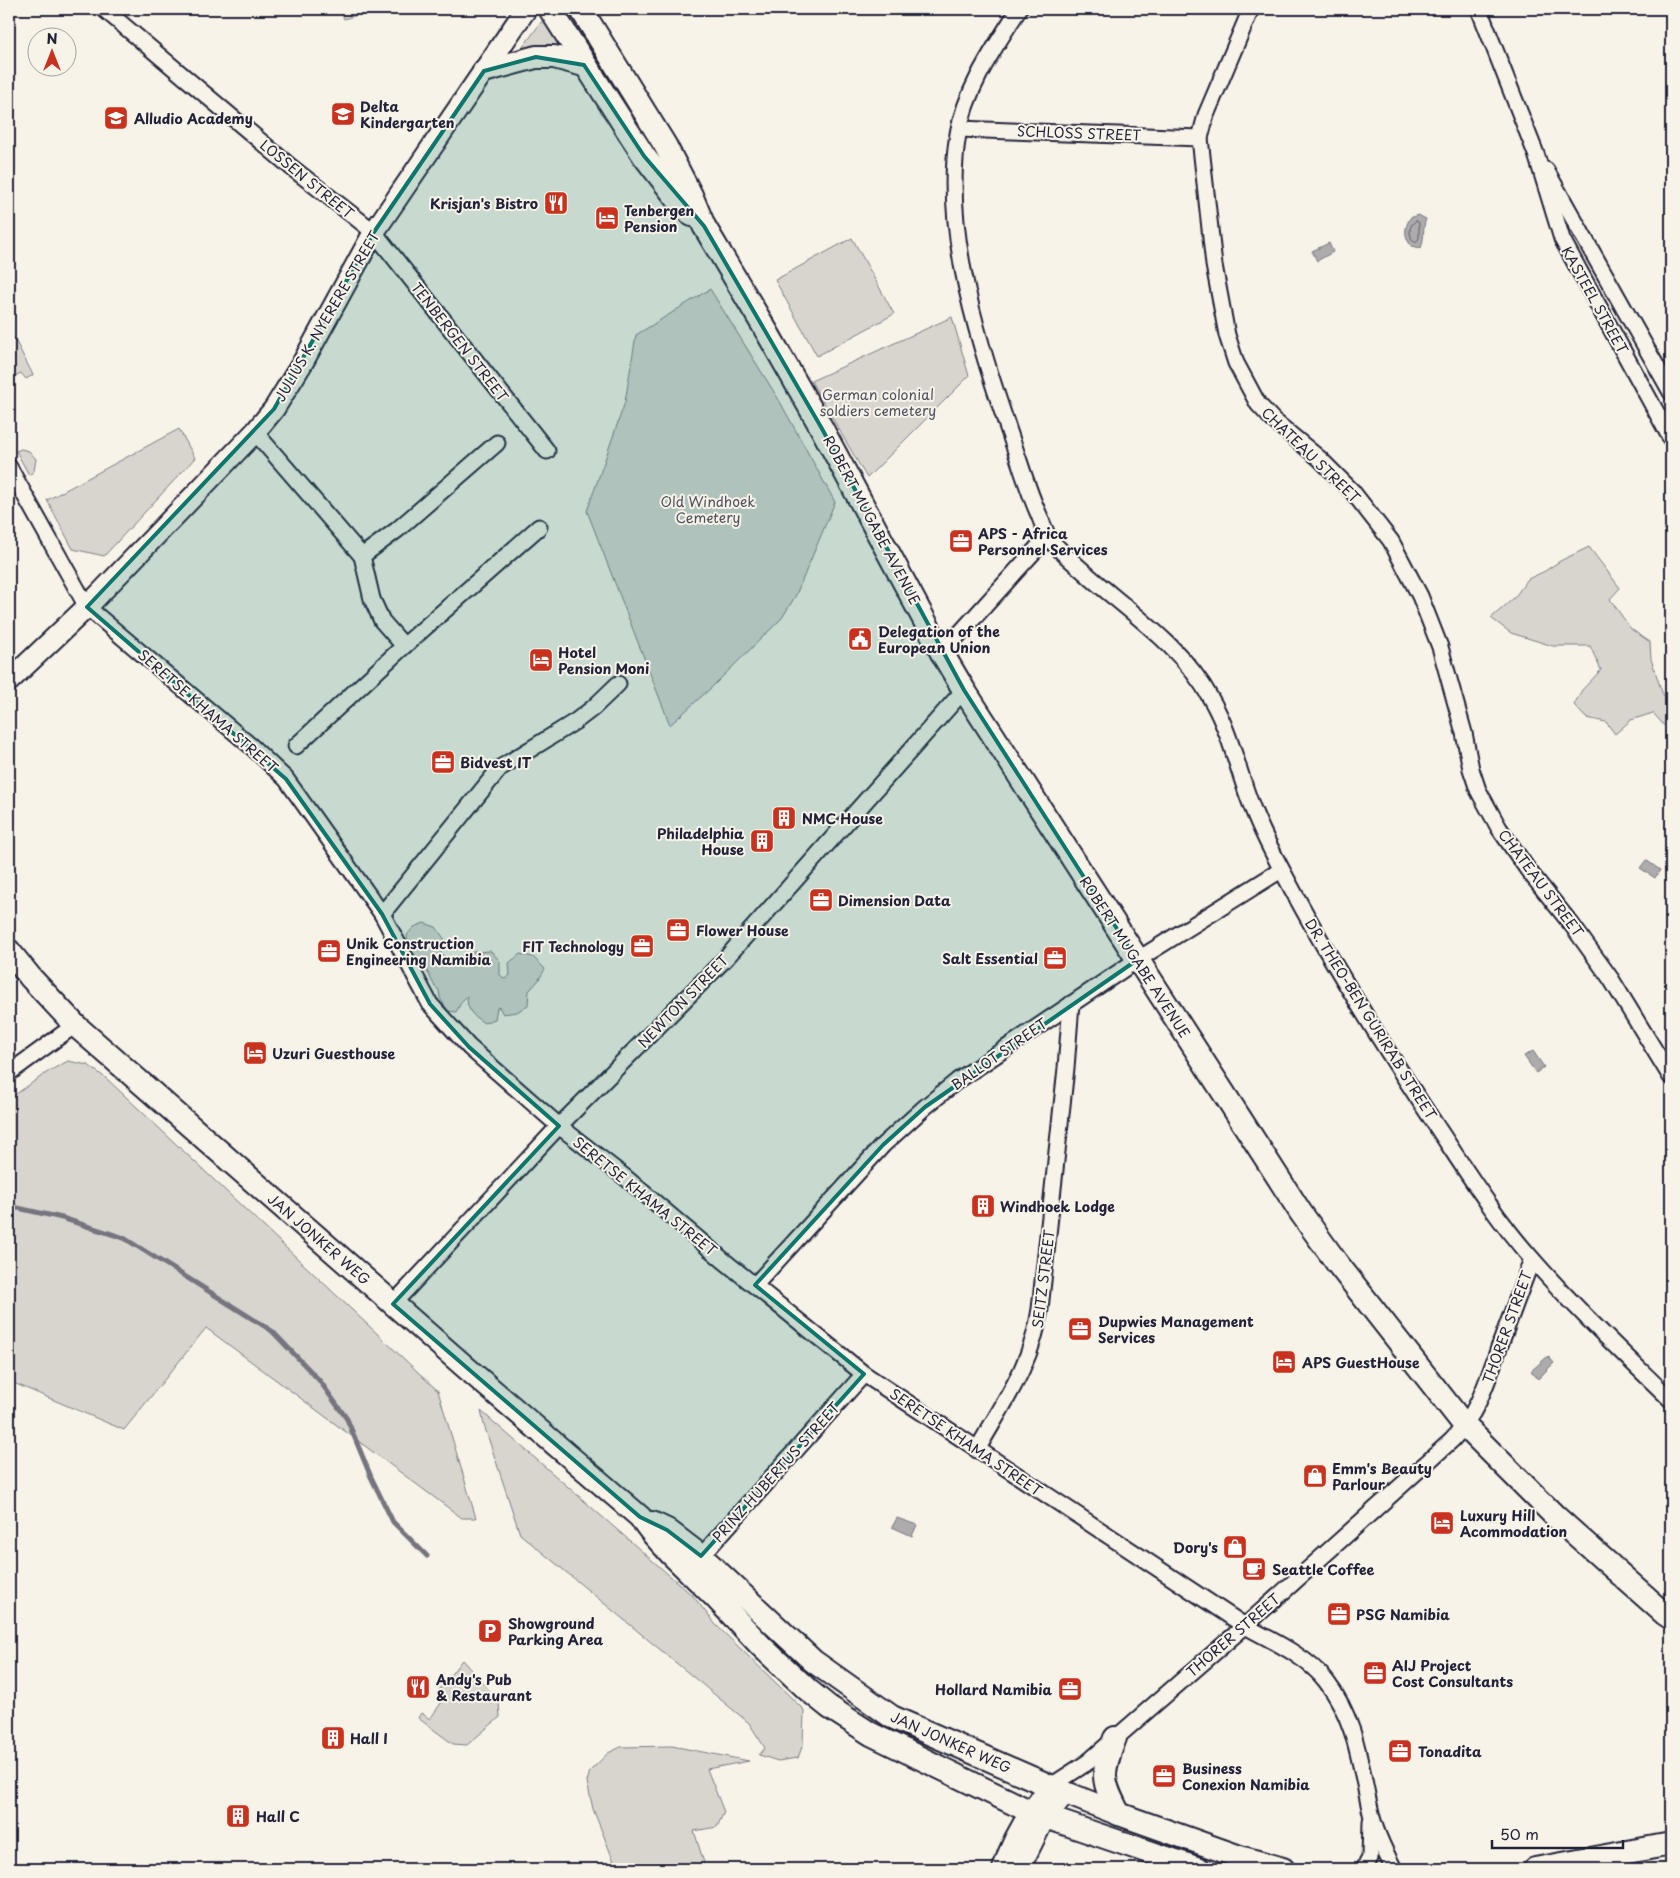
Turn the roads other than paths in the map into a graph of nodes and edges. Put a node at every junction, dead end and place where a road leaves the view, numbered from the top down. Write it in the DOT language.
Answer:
graph roads {
  1 [pos="104,9"];
  2 [pos="526,9"];
  3 [pos="550,9"];
  4 [pos="1019,9"];
  5 [pos="1252,9"];
  6 [pos="1479,9"];
  7 [pos="582,10"];
  8 [pos="584,65"];
  9 [pos="484,71"];
  10 [pos="959,129"];
  11 [pos="1200,138"];
  12 [pos="1536,154"];
  13 [pos="704,226"];
  14 [pos="374,232"];
  15 [pos="1671,392"];
  16 [pos="256,432"];
  17 [pos="1671,438"];
  18 [pos="497,443"];
  19 [pos="547,451"];
  20 [pos="9,467"];
  21 [pos="539,527"];
  22 [pos="1048,536"];
  23 [pos="362,556"];
  24 [pos="87,607"];
  25 [pos="404,646"];
  26 [pos="942,653"];
  27 [pos="9,681"];
  28 [pos="618,684"];
  29 [pos="964,690"];
  30 [pos="296,746"];
  31 [pos="1282,870"];
  32 [pos="382,914"];
  33 [pos="9,951"];
  34 [pos="1137,960"];
  35 [pos="1071,1004"];
  36 [pos="75,1025"];
  37 [pos="9,1073"];
  38 [pos="1671,1077"];
  39 [pos="559,1126"];
  40 [pos="1532,1259"];
  41 [pos="755,1285"];
  42 [pos="393,1304"];
  43 [pos="864,1374"];
  44 [pos="1671,1400"];
  45 [pos="1465,1426"];
  46 [pos="977,1450"];
  47 [pos="695,1563"];
  48 [pos="1669,1618"];
  49 [pos="1245,1626"];
  50 [pos="1115,1738"];
  51 [pos="1058,1789"];
  52 [pos="1038,1814"];
  53 [pos="1119,1814"];
  54 [pos="1371,1815"];
  55 [pos="1671,1844"];
  56 [pos="1003,1869"];
  57 [pos="1019,1869"];
  58 [pos="1199,1869"];
  59 [pos="1283,1869"];
  60 [pos="1364,1869"];
  61 [pos="1394,1869"];
  62 [pos="1535,1869"];
  1 -- 14 [label="street, LOSSEN STREET"];
  2 -- 9 [label="street, JULIUS K. NYERERE STREET"];
  3 -- 8 [label="main road, ROBERT MUGABE AVENUE"];
  4 -- 10 [label="street, DR. THEO-BEN GURIRAB STREET"];
  5 -- 11 [label="street, CHATEAU STREET"];
  6 -- 12 [label="street, KASTEEL STREET"];
  7 -- 13 [label="main road, ROBERT MUGABE AVENUE"];
  8 -- 9 [label="main road"];
  8 -- 13 [label="main road, ROBERT MUGABE AVENUE"];
  9 -- 14 [label="street, JULIUS K. NYERERE STREET"];
  10 -- 11 [label="street, SCHLOSS STREET"];
  10 -- 22 [label="street, DR. THEO-BEN GURIRAB STREET"];
  11 -- 38 [label="street, CHATEAU STREET"];
  12 -- 15 [label="street, KASTEEL STREET"];
  12 -- 17 [label="street, KASTEEL STREET"];
  13 -- 26 [label="main road, ROBERT MUGABE AVENUE"];
  14 -- 16 [label="street, JULIUS K. NYERERE STREET"];
  14 -- 19 [label="street, TENBERGEN STREET"];
  16 -- 23 [label="street"];
  16 -- 24 [label="street, JULIUS K. NYERERE STREET"];
  18 -- 23 [label="street"];
  20 -- 24 [label="street, SERETSE KHAMA STREET"];
  21 -- 25 [label="street"];
  22 -- 26 [label="street"];
  22 -- 31 [label="street, DR. THEO-BEN GURIRAB STREET"];
  23 -- 25 [label="street"];
  24 -- 27 [label="street, JULIUS K. NYERERE STREET"];
  24 -- 32 [label="street, SERETSE KHAMA STREET"];
  25 -- 30 [label="street"];
  26 -- 29 [label="main road, ROBERT MUGABE AVENUE"];
  28 -- 32 [label="street"];
  29 -- 34 [label="main road, ROBERT MUGABE AVENUE"];
  29 -- 39 [label="street, NEWTON STREET"];
  31 -- 34 [label="street, BALLOT STREET"];
  31 -- 40 [label="street, DR. THEO-BEN GURIRAB STREET"];
  32 -- 39 [label="street, SERETSE KHAMA STREET"];
  33 -- 36 [label="main road, JAN JONKER WEG"];
  34 -- 35 [label="street, BALLOT STREET"];
  34 -- 45 [label="main road, ROBERT MUGABE AVENUE"];
  35 -- 41 [label="street, BALLOT STREET"];
  35 -- 46 [label="street, SEITZ STREET"];
  36 -- 37 [label="street"];
  36 -- 42 [label="main road, JAN JONKER WEG"];
  39 -- 41 [label="street, SERETSE KHAMA STREET"];
  39 -- 42 [label="street, NEWTON STREET"];
  40 -- 44 [label="street, DR. THEO-BEN GURIRAB STREET"];
  40 -- 45 [label="street, THORER STREET"];
  41 -- 43 [label="street, SERETSE KHAMA STREET"];
  42 -- 47 [label="main road, JAN JONKER WEG"];
  43 -- 46 [label="street, SERETSE KHAMA STREET"];
  43 -- 47 [label="street, PRINZ HUBERTUS STREET"];
  45 -- 48 [label="main road, ROBERT MUGABE AVENUE"];
  45 -- 49 [label="street, THORER STREET"];
  46 -- 49 [label="street, SERETSE KHAMA STREET"];
  47 -- 51 [label="main road, JAN JONKER WEG"];
  47 -- 52 [label="main road, JAN JONKER WEG"];
  49 -- 50 [label="street, THORER STREET"];
  49 -- 54 [label="street, SERETSE KHAMA STREET"];
  50 -- 51 [label="street, THORER STREET"];
  50 -- 53 [label="main road"];
  51 -- 52 [label="street"];
  51 -- 53 [label="main road, JAN JONKER WEG"];
  52 -- 56 [label="street"];
  52 -- 57 [label="street"];
  52 -- 58 [label="main road, JAN JONKER WEG"];
  53 -- 59 [label="main road, JAN JONKER WEG"];
  54 -- 60 [label="street, SERETSE KHAMA STREET"];
  54 -- 61 [label="street, SERETSE KHAMA STREET"];
  55 -- 62 [label="main road"];
}
